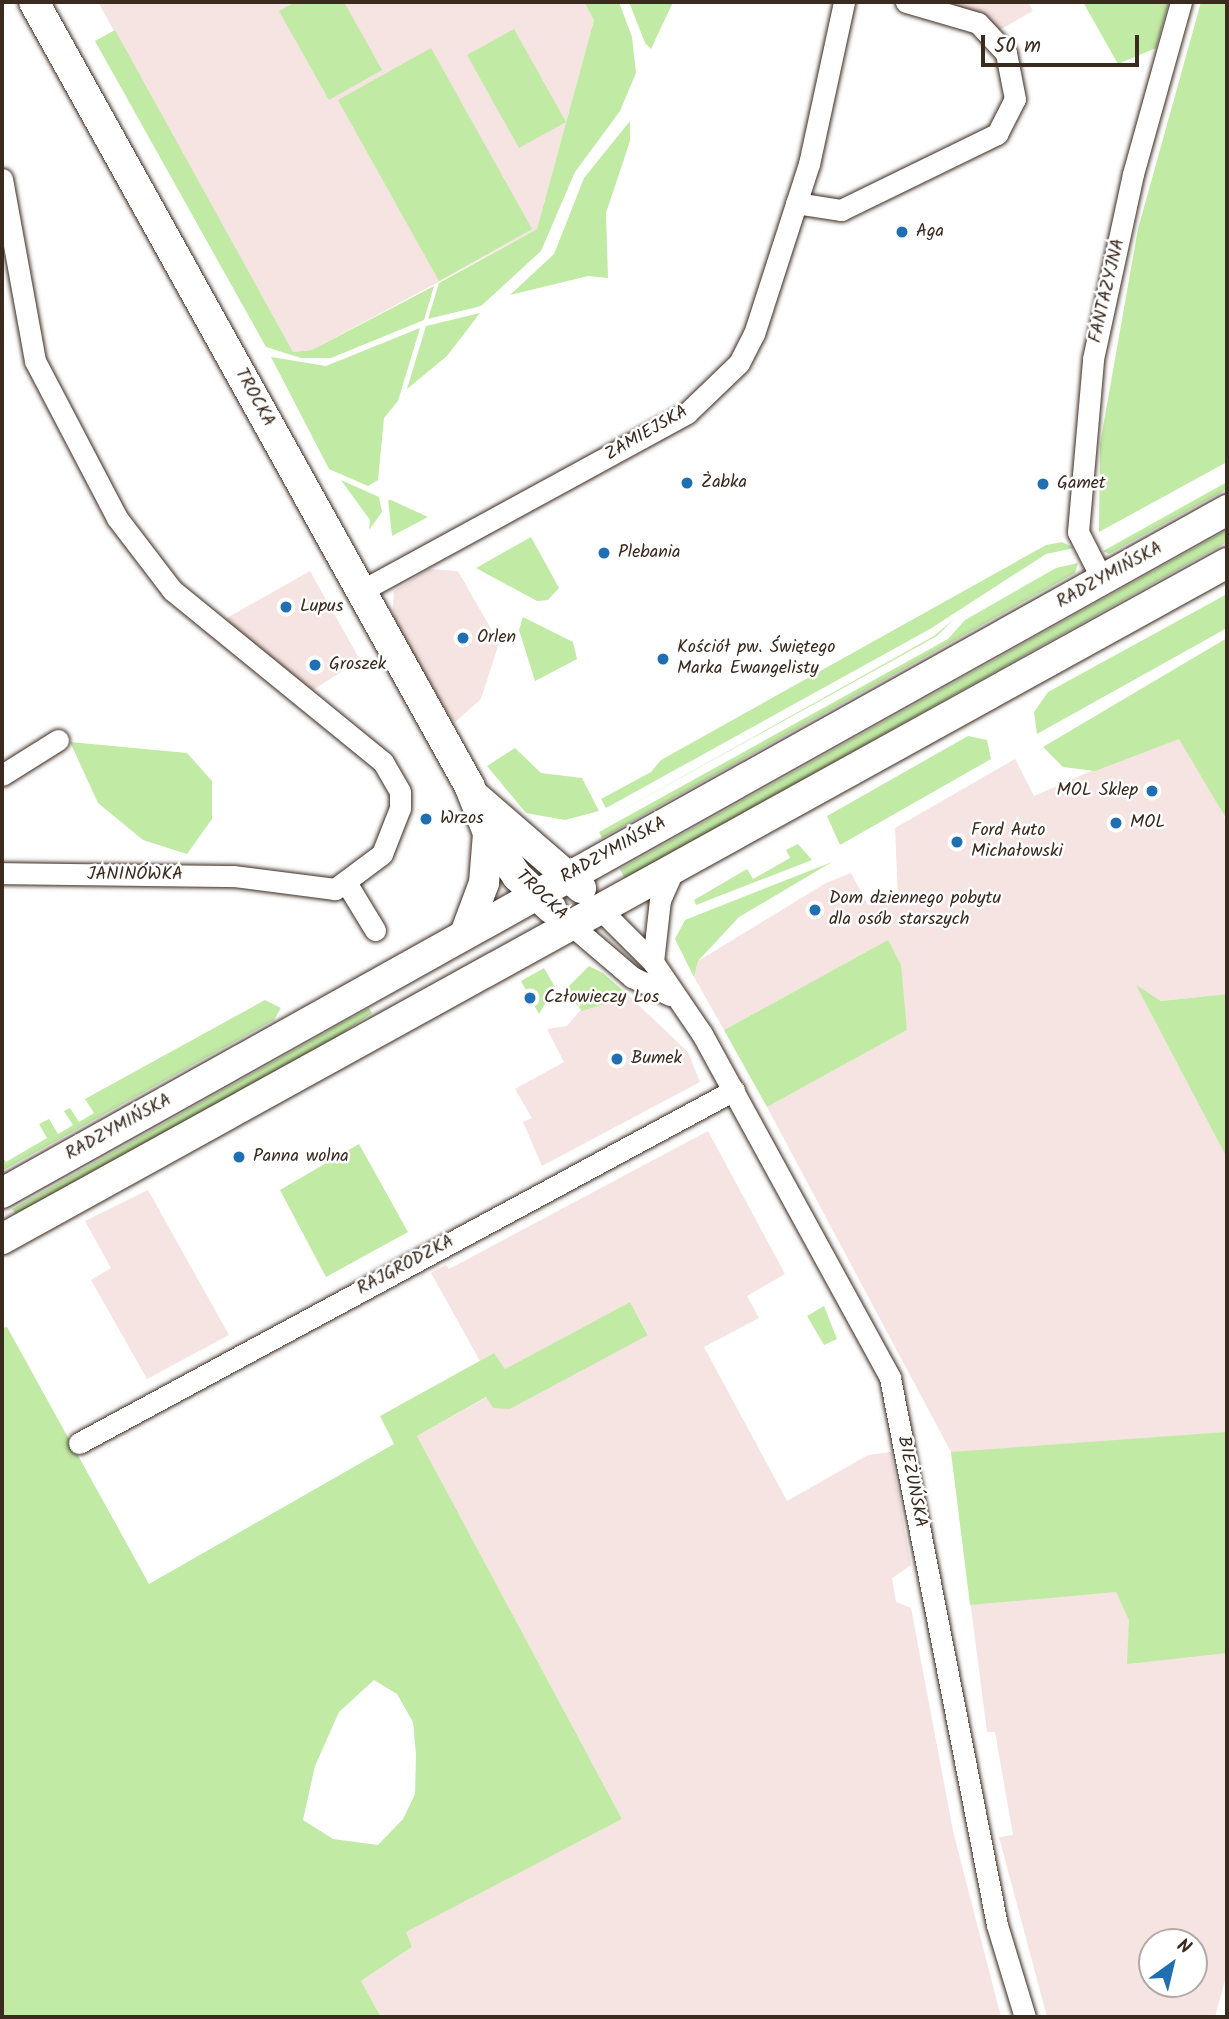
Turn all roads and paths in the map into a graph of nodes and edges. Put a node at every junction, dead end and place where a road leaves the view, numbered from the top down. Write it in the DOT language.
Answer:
graph roads {
  1 [pos="34,2"];
  2 [pos="844,2"];
  3 [pos="906,2"];
  4 [pos="1181,2"];
  5 [pos="2,179"];
  6 [pos="796,203"];
  7 [pos="1227,510"];
  8 [pos="1223,568"];
  9 [pos="1103,581"];
  10 [pos="360,591"];
  11 [pos="58,740"];
  12 [pos="2,775"];
  13 [pos="474,795"];
  14 [pos="488,833"];
  15 [pos="673,871"];
  16 [pos="2,873"];
  17 [pos="569,876"];
  18 [pos="347,884"];
  19 [pos="537,894"];
  20 [pos="600,909"];
  21 [pos="570,924"];
  22 [pos="375,930"];
  23 [pos="465,934"];
  24 [pos="653,962"];
  25 [pos="670,995"];
  26 [pos="734,1090"];
  27 [pos="2,1193"];
  28 [pos="2,1239"];
  29 [pos="79,1443"];
  30 [pos="1025,2017"];
  1 -- 10 [label="main road, TROCKA"];
  2 -- 6 [label="street, ZAMIEJSKA"];
  3 -- 6 [label="street"];
  4 -- 9 [label="street, FANTAZYJNA"];
  5 -- 18 [label="street"];
  6 -- 10 [label="street, ZAMIEJSKA"];
  7 -- 9 [label="main road, RADZYMIŃSKA"];
  8 -- 15 [label="main road"];
  9 -- 17 [label="main road, RADZYMIŃSKA"];
  10 -- 13 [label="main road, TROCKA"];
  11 -- 12 [label="street"];
  13 -- 14 [label="main road, TROCKA"];
  13 -- 17 [label="main road, TROCKA"];
  14 -- 19 [label="main road, TROCKA"];
  14 -- 23 [label="main road, TROCKA"];
  15 -- 20 [label="main road"];
  15 -- 24 [label="street"];
  16 -- 18 [label="street, JANINÓWKA"];
  17 -- 19 [label="main road, RADZYMIŃSKA"];
  17 -- 20 [label="main road, BIEŻUŃSKA"];
  18 -- 22 [label="street"];
  19 -- 21 [label="main road, TROCKA"];
  19 -- 23 [label="main road, RADZYMIŃSKA"];
  20 -- 21 [label="main road"];
  20 -- 24 [label="street, BIEŻUŃSKA"];
  21 -- 25 [label="street"];
  21 -- 28 [label="main road"];
  23 -- 27 [label="main road, RADZYMIŃSKA"];
  24 -- 25 [label="street, BIEŻUŃSKA"];
  25 -- 26 [label="street, BIEŻUŃSKA"];
  26 -- 29 [label="street, RAJGRODZKA"];
  26 -- 30 [label="street, BIEŻUŃSKA"];
}
